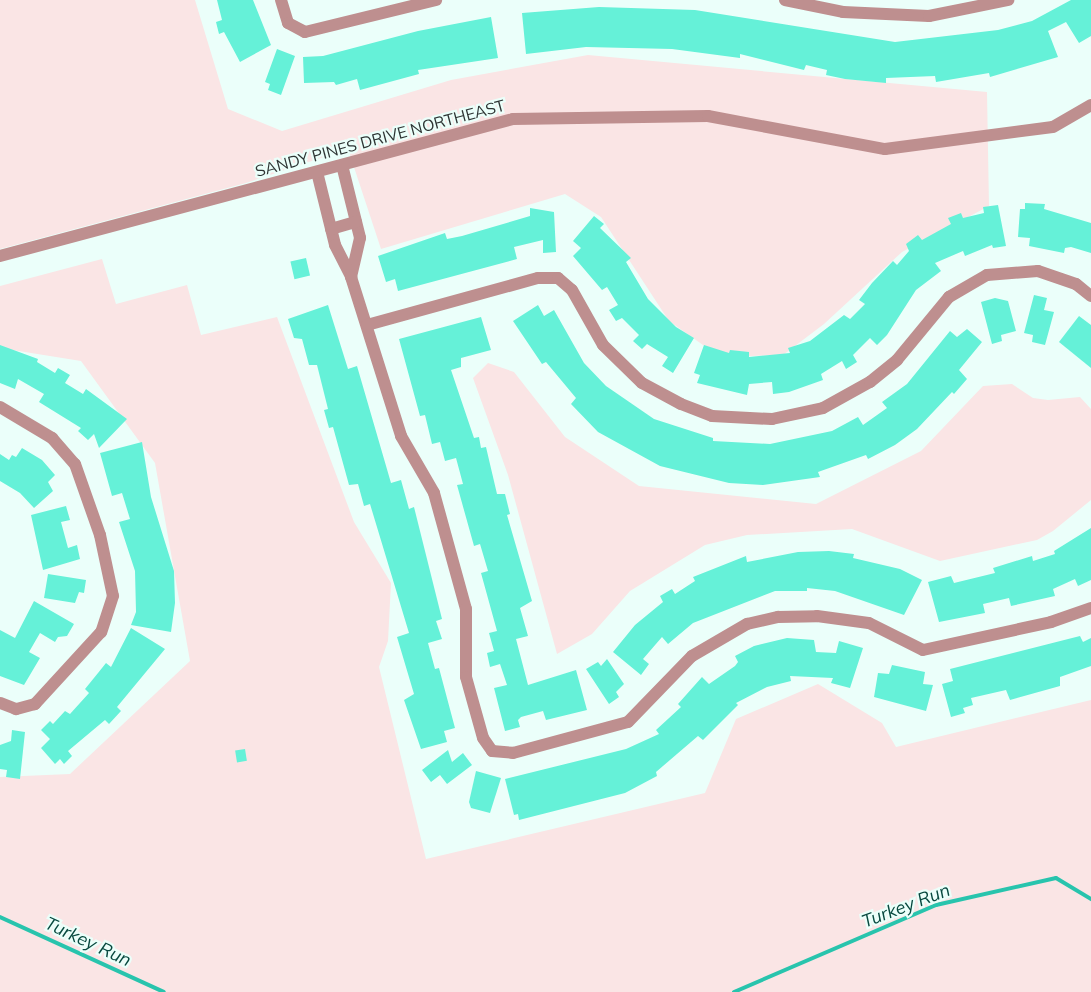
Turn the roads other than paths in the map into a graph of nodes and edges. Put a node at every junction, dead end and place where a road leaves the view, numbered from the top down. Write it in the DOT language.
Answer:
graph roads {
  1 [pos="281,0"];
  2 [pos="436,0"];
  3 [pos="785,0"];
  4 [pos="1008,0"];
  5 [pos="1091,105"];
  6 [pos="342,165"];
  7 [pos="317,172"];
  8 [pos="356,222"];
  9 [pos="331,229"];
  10 [pos="0,256"];
  11 [pos="351,278"];
  12 [pos="1091,296"];
  13 [pos="367,325"];
  14 [pos="0,407"];
  15 [pos="1091,608"];
  16 [pos="0,703"];
  1 -- 2 [label="street"];
  3 -- 4 [label="street"];
  5 -- 6 [label="street, SANDY PINES DRIVE NORTHEAST"];
  6 -- 7 [label="street, SANDY PINES DRIVE NORTHEAST"];
  6 -- 8 [label="street"];
  7 -- 9 [label="street"];
  7 -- 10 [label="street, SANDY PINES DRIVE NORTHEAST"];
  8 -- 9 [label="street"];
  8 -- 11 [label="street"];
  9 -- 11 [label="street"];
  11 -- 13 [label="street"];
  12 -- 13 [label="street"];
  13 -- 15 [label="street"];
  14 -- 16 [label="street"];
}
